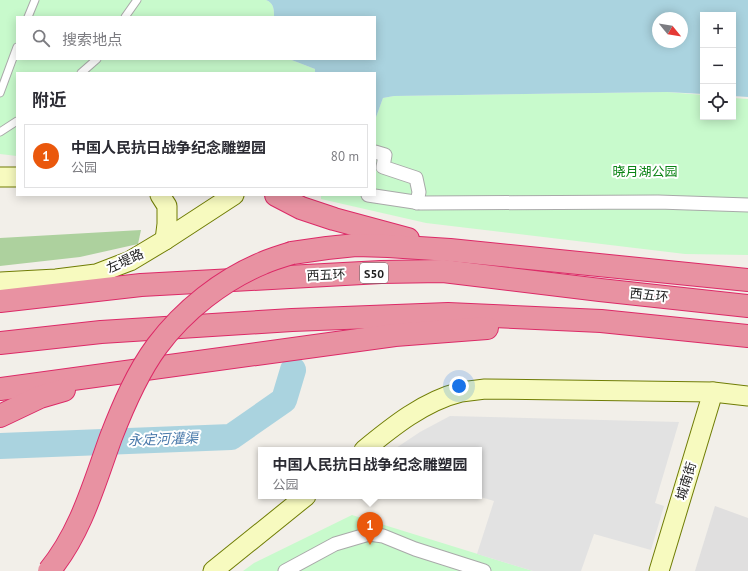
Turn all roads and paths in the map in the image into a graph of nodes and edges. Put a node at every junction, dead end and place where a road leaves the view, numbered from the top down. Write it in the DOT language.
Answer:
graph roads {
  1 [pos="35,0"];
  2 [pos="137,0"];
  3 [pos="28,16"];
  4 [pos="127,16"];
  5 [pos="16,50"];
  6 [pos="96,60"];
  7 [pos="82,72"];
  8 [pos="0,93"];
  9 [pos="16,122"];
  10 [pos="0,132"];
  11 [pos="376,152"];
  12 [pos="0,177"];
  13 [pos="16,177"];
  14 [pos="161,196"];
  15 [pos="232,196"];
  16 [pos="278,196"];
  17 [pos="374,196"];
  18 [pos="417,203"];
  19 [pos="748,205"];
  20 [pos="165,240"];
  21 [pos="450,250"];
  22 [pos="748,280"];
  23 [pos="0,282"];
  24 [pos="0,301"];
  25 [pos="748,306"];
  26 [pos="601,321"];
  27 [pos="748,336"];
  28 [pos="0,343"];
  29 [pos="112,374"];
  30 [pos="0,388"];
  31 [pos="713,392"];
  32 [pos="748,396"];
  33 [pos="0,416"];
  34 [pos="368,447"];
  35 [pos="302,499"];
  36 [pos="49,571"];
  37 [pos="213,571"];
  38 [pos="285,571"];
  39 [pos="484,571"];
  40 [pos="659,571"];
  1 -- 3 [label="lane"];
  2 -- 4 [label="lane"];
  5 -- 8 [label="lane"];
  6 -- 7 [label="lane"];
  9 -- 10 [label="lane"];
  11 -- 18 [label="street"];
  12 -- 13 [label="street"];
  14 -- 20 [label="street"];
  15 -- 20 [label="street, 左堤路"];
  16 -- 21 [label="highway"];
  17 -- 18 [label="street"];
  18 -- 19 [label="street"];
  20 -- 23 [label="street, 左堤路"];
  21 -- 22 [label="highway"];
  21 -- 36 [label="highway, bridge"];
  24 -- 25 [label="highway, 西五环 / S50"];
  26 -- 27 [label="highway"];
  26 -- 28 [label="highway"];
  26 -- 29 [label="highway"];
  29 -- 30 [label="highway"];
  29 -- 33 [label="highway"];
  31 -- 32 [label="street"];
  31 -- 34 [label="street"];
  31 -- 40 [label="street, 城南街"];
  35 -- 37 [label="street"];
  38 -- 39 [label="street"];
}
